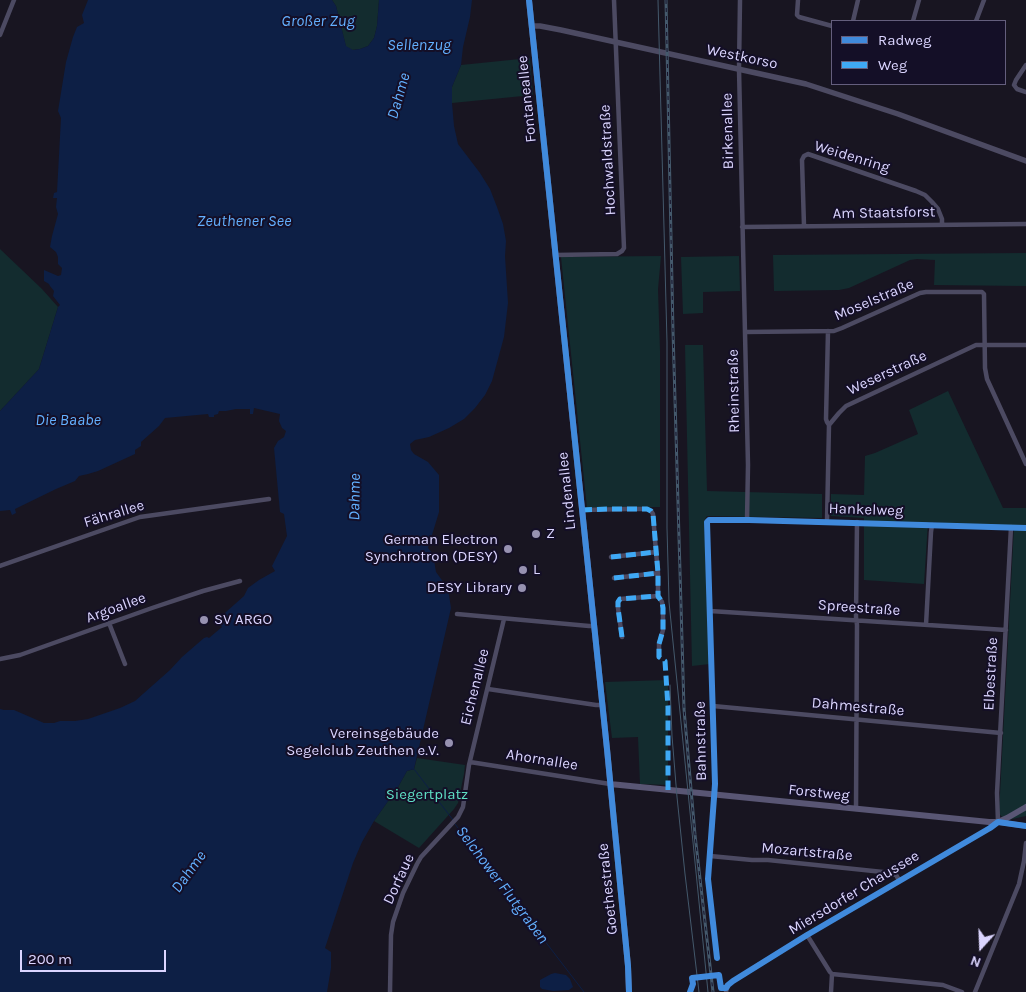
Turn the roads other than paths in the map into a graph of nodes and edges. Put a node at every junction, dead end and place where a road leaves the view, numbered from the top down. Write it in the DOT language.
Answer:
graph roads {
  1 [pos="14,0"];
  2 [pos="529,0"];
  3 [pos="614,0"];
  4 [pos="740,0"];
  5 [pos="798,0"];
  6 [pos="858,0"];
  7 [pos="919,0"];
  8 [pos="984,0"];
  9 [pos="852,20"];
  10 [pos="913,20"];
  11 [pos="976,20"];
  12 [pos="532,26"];
  13 [pos="831,26"];
  14 [pos="0,35"];
  15 [pos="615,42"];
  16 [pos="1026,65"];
  17 [pos="739,69"];
  18 [pos="1026,92"];
  19 [pos="1026,161"];
  20 [pos="549,196"];
  21 [pos="1026,224"];
  22 [pos="942,225"];
  23 [pos="804,226"];
  24 [pos="742,227"];
  25 [pos="555,255"];
  26 [pos="743,261"];
  27 [pos="744,332"];
  28 [pos="828,332"];
  29 [pos="985,345"];
  30 [pos="1026,345"];
  31 [pos="829,425"];
  32 [pos="1026,464"];
  33 [pos="269,499"];
  34 [pos="582,510"];
  35 [pos="747,520"];
  36 [pos="827,521"];
  37 [pos="707,522"];
  38 [pos="856,522"];
  39 [pos="932,525"];
  40 [pos="1011,528"];
  41 [pos="1026,528"];
  42 [pos="656,552"];
  43 [pos="611,557"];
  44 [pos="0,566"];
  45 [pos="658,573"];
  46 [pos="614,578"];
  47 [pos="240,581"];
  48 [pos="658,596"];
  49 [pos="710,611"];
  50 [pos="457,614"];
  51 [pos="504,619"];
  52 [pos="857,620"];
  53 [pos="109,623"];
  54 [pos="926,625"];
  55 [pos="594,626"];
  56 [pos="1006,630"];
  57 [pos="622,637"];
  58 [pos="659,657"];
  59 [pos="0,659"];
  60 [pos="125,664"];
  61 [pos="488,689"];
  62 [pos="602,704"];
  63 [pos="713,706"];
  64 [pos="857,719"];
  65 [pos="1001,733"];
  66 [pos="470,762"];
  67 [pos="610,784"];
  68 [pos="714,795"];
  69 [pos="1026,807"];
  70 [pos="856,809"];
  71 [pos="998,822"];
  72 [pos="1026,826"];
  73 [pos="1026,842"];
  74 [pos="1026,847"];
  75 [pos="710,856"];
  76 [pos="899,880"];
  77 [pos="807,935"];
  78 [pos="717,958"];
  79 [pos="832,974"];
  80 [pos="726,990"];
  81 [pos="390,992"];
  82 [pos="629,992"];
  83 [pos="831,992"];
  84 [pos="962,992"];
  85 [pos="975,992"];
  1 -- 14 [label="street"];
  2 -- 12 [label="main road, Fontaneallee"];
  3 -- 15 [label="street, Hochwaldstraße"];
  4 -- 17 [label="street, Birkenallee"];
  5 -- 13 [label="street"];
  6 -- 9 [label="street"];
  7 -- 10 [label="street"];
  8 -- 11 [label="street"];
  12 -- 15 [label="street, Westkorso"];
  12 -- 20 [label="main road, Fontaneallee"];
  15 -- 17 [label="street, Westkorso"];
  15 -- 25 [label="street, Hochwaldstraße"];
  16 -- 18 [label="street"];
  17 -- 19 [label="street, Westkorso"];
  17 -- 24 [label="street, Birkenallee"];
  20 -- 25 [label="main road, Lindenallee"];
  21 -- 22 [label="street, Am Staatsforst"];
  22 -- 23 [label="street, Am Staatsforst"];
  22 -- 23 [label="street, Weidenring"];
  23 -- 24 [label="street, Am Staatsforst"];
  24 -- 26 [label="street, Birkenallee"];
  25 -- 34 [label="main road, Lindenallee"];
  26 -- 27 [label="street, Rheinstraße"];
  27 -- 28 [label="street, Moselstraße"];
  27 -- 35 [label="street, Rheinstraße"];
  28 -- 29 [label="street, Moselstraße"];
  28 -- 31 [label="street"];
  29 -- 30 [label="street, Weserstraße"];
  29 -- 31 [label="street, Weserstraße"];
  29 -- 32 [label="street"];
  31 -- 36 [label="street"];
  33 -- 44 [label="street, Fährallee"];
  34 -- 42 [label="street"];
  34 -- 55 [label="main road, Lindenallee"];
  35 -- 36 [label="street, Hankelweg"];
  35 -- 37 [label="street, Hankelweg"];
  36 -- 38 [label="street, Hankelweg"];
  37 -- 49 [label="street, Bahnstraße"];
  38 -- 39 [label="street, Hankelweg"];
  38 -- 52 [label="street"];
  39 -- 40 [label="street, Hankelweg"];
  39 -- 54 [label="street"];
  40 -- 41 [label="street, Hankelweg"];
  40 -- 56 [label="street, Elbestraße"];
  42 -- 43 [label="street"];
  42 -- 45 [label="street"];
  45 -- 46 [label="street"];
  45 -- 48 [label="street"];
  47 -- 53 [label="street, Argoallee"];
  48 -- 57 [label="street"];
  48 -- 58 [label="street"];
  49 -- 52 [label="street, Spreestraße"];
  49 -- 63 [label="street, Bahnstraße"];
  50 -- 51 [label="street"];
  51 -- 55 [label="street"];
  51 -- 61 [label="street, Eichenallee"];
  52 -- 54 [label="street, Spreestraße"];
  52 -- 64 [label="street"];
  53 -- 59 [label="street, Argoallee"];
  53 -- 60 [label="street"];
  54 -- 56 [label="street, Spreestraße"];
  55 -- 62 [label="main road, Lindenallee"];
  56 -- 65 [label="street, Elbestraße"];
  61 -- 62 [label="street"];
  61 -- 66 [label="street, Eichenallee"];
  62 -- 67 [label="main road, Lindenallee"];
  63 -- 64 [label="street, Dahmestraße"];
  63 -- 68 [label="street, Bahnstraße"];
  64 -- 65 [label="street, Dahmestraße"];
  64 -- 70 [label="street"];
  65 -- 71 [label="street, Elbestraße"];
  66 -- 67 [label="street, Ahornallee"];
  66 -- 81 [label="street, Dorfaue"];
  67 -- 68 [label="main road, Forstweg"];
  67 -- 82 [label="main road, Goethestraße"];
  68 -- 70 [label="main road, Forstweg"];
  68 -- 75 [label="street, Bahnstraße"];
  69 -- 71 [label="main road, Miersdorfer Chaussee"];
  70 -- 71 [label="main road, Forstweg"];
  71 -- 72 [label="street, Forstweg"];
  71 -- 76 [label="street, Miersdorfer Chaussee"];
  73 -- 74 [label="street"];
  74 -- 85 [label="street"];
  75 -- 76 [label="street, Mozartstraße"];
  75 -- 78 [label="street, Bahnstraße"];
  76 -- 77 [label="street, Miersdorfer Chaussee"];
  77 -- 79 [label="street"];
  77 -- 80 [label="street, Miersdorfer Chaussee"];
  79 -- 83 [label="street"];
  79 -- 84 [label="street"];
}
